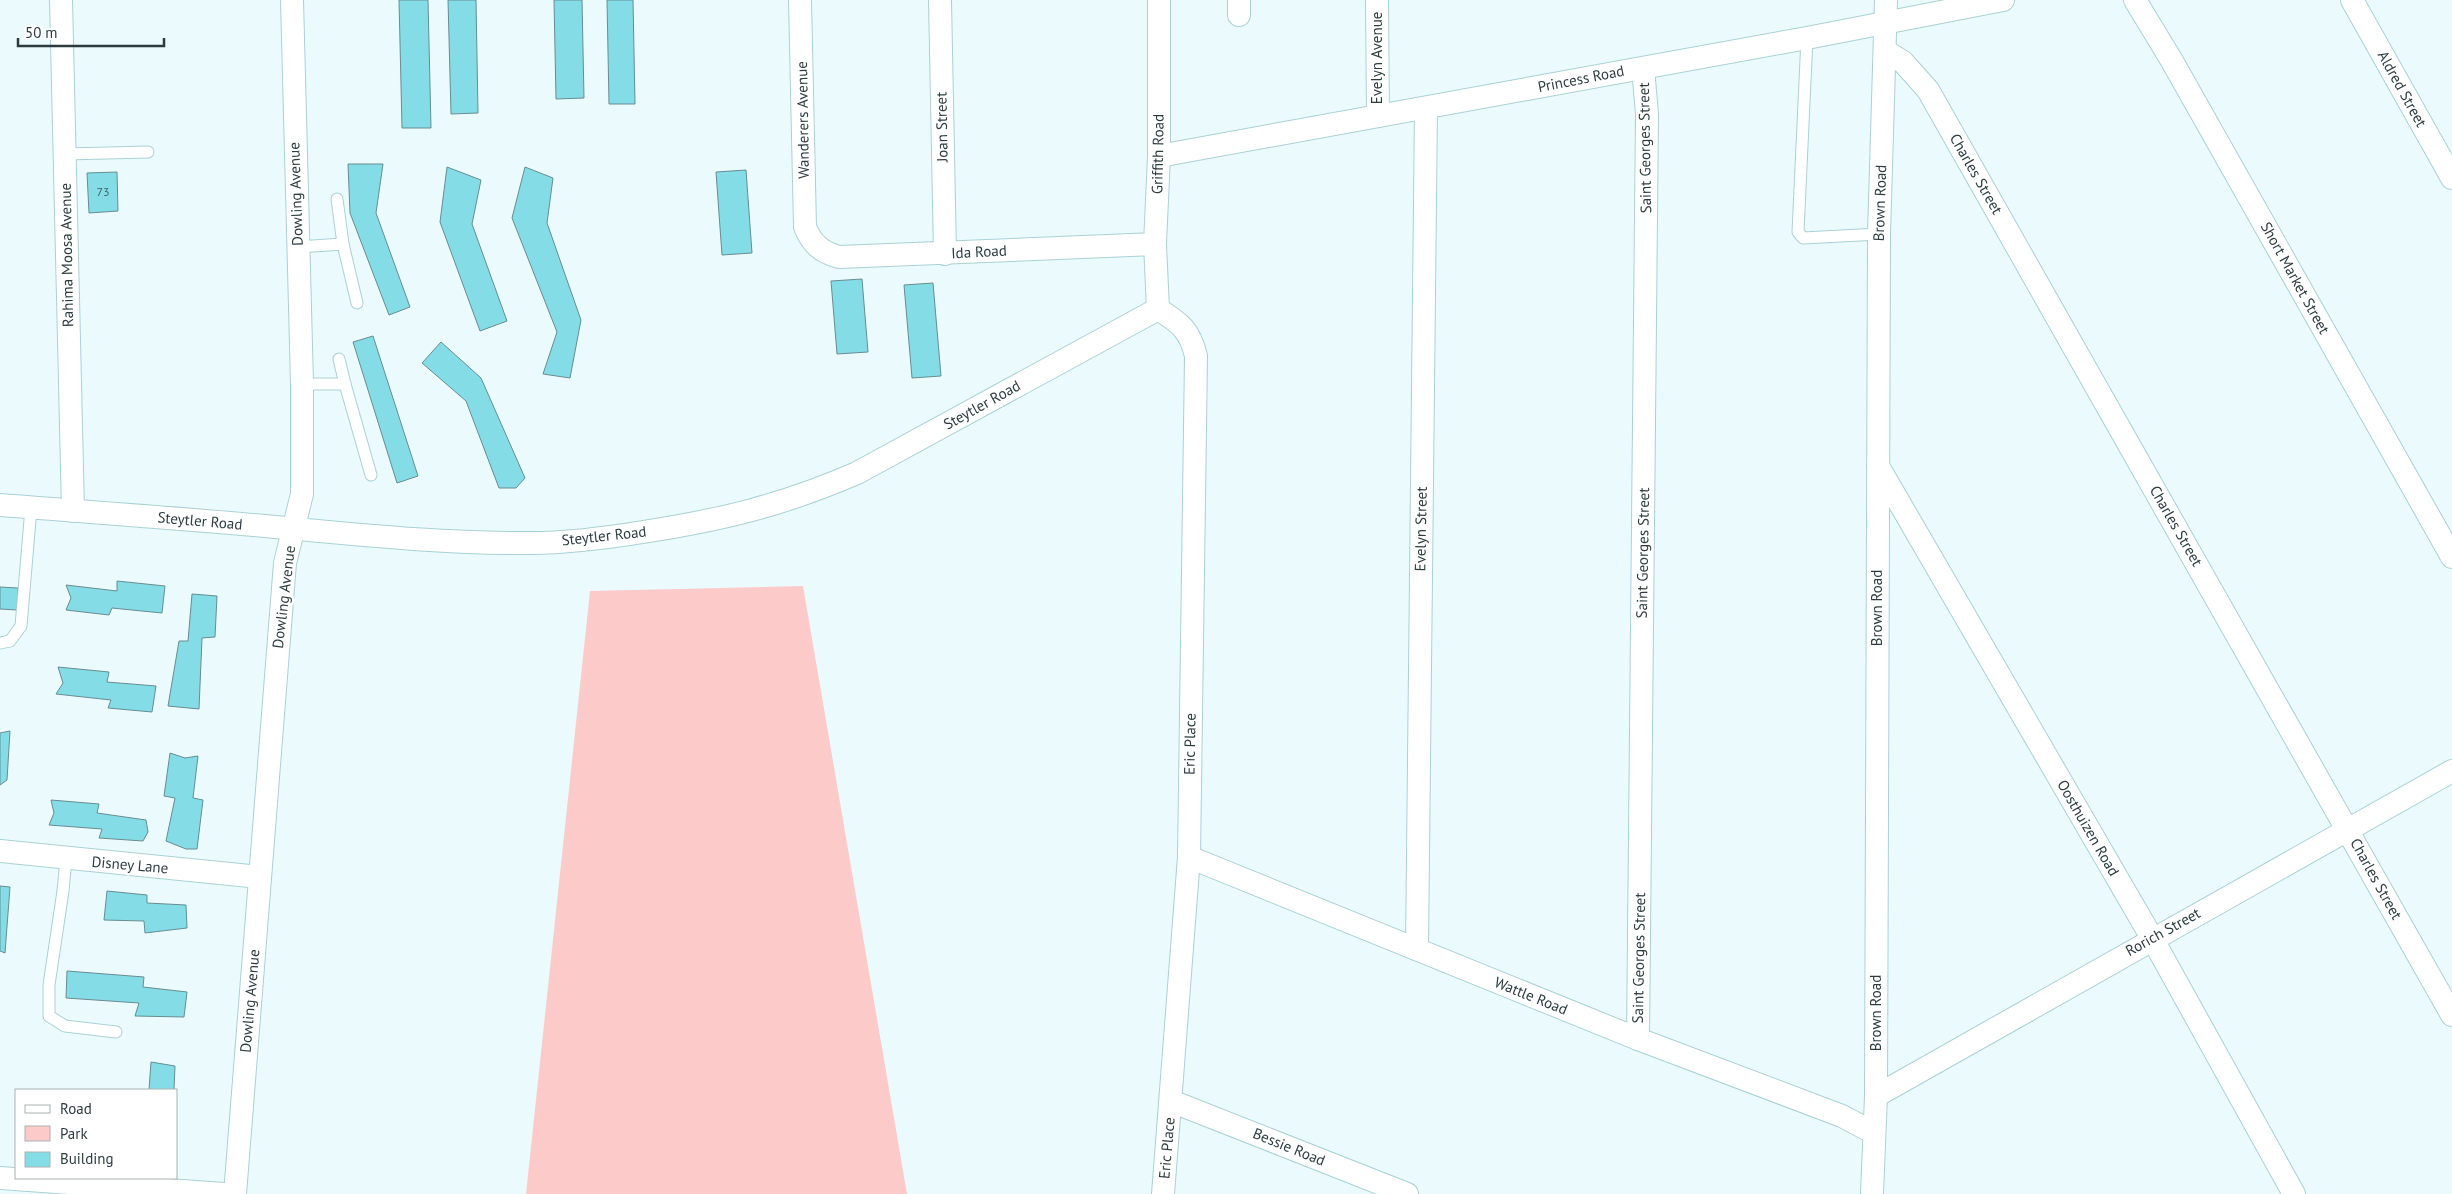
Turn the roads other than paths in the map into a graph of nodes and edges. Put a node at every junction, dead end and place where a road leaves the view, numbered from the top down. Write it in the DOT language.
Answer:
graph roads {
  1 [pos="61,0"];
  2 [pos="292,0"];
  3 [pos="800,0"];
  4 [pos="940,0"];
  5 [pos="1159,0"];
  6 [pos="1377,0"];
  7 [pos="2003,0"];
  8 [pos="2135,0"];
  9 [pos="2352,0"];
  10 [pos="1886,11"];
  11 [pos="1807,38"];
  12 [pos="1885,50"];
  13 [pos="1642,68"];
  14 [pos="1426,108"];
  15 [pos="1378,116"];
  16 [pos="148,152"];
  17 [pos="65,154"];
  18 [pos="1158,156"];
  19 [pos="2452,178"];
  20 [pos="337,199"];
  21 [pos="1879,234"];
  22 [pos="810,239"];
  23 [pos="343,244"];
  24 [pos="1155,244"];
  25 [pos="298,247"];
  26 [pos="945,254"];
  27 [pos="356,303"];
  28 [pos="1158,309"];
  29 [pos="339,359"];
  30 [pos="302,384"];
  31 [pos="345,384"];
  32 [pos="1878,465"];
  33 [pos="371,475"];
  34 [pos="0,506"];
  35 [pos="31,508"];
  36 [pos="74,510"];
  37 [pos="294,529"];
  38 [pos="2452,557"];
  39 [pos="0,643"];
  40 [pos="2452,771"];
  41 [pos="2348,829"];
  42 [pos="0,851"];
  43 [pos="1189,857"];
  44 [pos="66,859"];
  45 [pos="260,877"];
  46 [pos="2152,938"];
  47 [pos="1417,949"];
  48 [pos="2452,1015"];
  49 [pos="116,1032"];
  50 [pos="1638,1039"];
  51 [pos="1876,1096"];
  52 [pos="1171,1100"];
  53 [pos="1874,1133"];
  54 [pos="12,1184"];
  55 [pos="224,1194"];
  56 [pos="234,1194"];
  57 [pos="1163,1194"];
  58 [pos="1407,1194"];
  59 [pos="1872,1194"];
  60 [pos="2294,1194"];
  1 -- 17 [label="street, Rahima Moosa Avenue"];
  2 -- 25 [label="street, Dowling Avenue"];
  3 -- 22 [label="street, Wanderers Avenue"];
  4 -- 26 [label="street, Joan Street"];
  5 -- 18 [label="street, Griffith Road"];
  6 -- 15 [label="street, Evelyn Avenue"];
  7 -- 10 [label="street, Princess Road"];
  8 -- 38 [label="street, Short Market Street"];
  9 -- 19 [label="street, Aldred Street"];
  10 -- 11 [label="street, Princess Road"];
  10 -- 12 [label="street, Brown Road"];
  11 -- 13 [label="street, Princess Road"];
  11 -- 21 [label="lane"];
  12 -- 21 [label="street, Brown Road"];
  12 -- 41 [label="street, Charles Street"];
  13 -- 14 [label="street, Princess Road"];
  13 -- 50 [label="street, Saint Georges Street"];
  14 -- 15 [label="street, Princess Road"];
  14 -- 47 [label="street, Evelyn Street"];
  15 -- 18 [label="street, Princess Road"];
  16 -- 17 [label="lane"];
  17 -- 36 [label="street, Rahima Moosa Avenue"];
  18 -- 24 [label="street, Griffith Road"];
  20 -- 23 [label="lane"];
  21 -- 32 [label="street, Brown Road"];
  22 -- 26 [label="street, Ida Road"];
  23 -- 25 [label="lane"];
  23 -- 27 [label="lane"];
  24 -- 26 [label="street, Ida Road"];
  24 -- 28 [label="street, Griffith Road"];
  25 -- 30 [label="street, Dowling Avenue"];
  28 -- 37 [label="street, Steytler Road"];
  28 -- 43 [label="street, Eric Place"];
  29 -- 31 [label="lane"];
  30 -- 31 [label="lane"];
  30 -- 37 [label="street, Dowling Avenue"];
  31 -- 33 [label="lane"];
  32 -- 46 [label="street, Oosthuizen Road"];
  32 -- 51 [label="street, Brown Road"];
  34 -- 35 [label="street, Steytler Road"];
  35 -- 36 [label="street, Steytler Road"];
  35 -- 39 [label="lane"];
  36 -- 37 [label="street, Steytler Road"];
  37 -- 45 [label="street, Dowling Avenue"];
  40 -- 41 [label="street, Rorich Street"];
  41 -- 46 [label="street, Rorich Street"];
  41 -- 48 [label="street, Charles Street"];
  42 -- 44 [label="street, Disney Lane"];
  43 -- 47 [label="street, Wattle Road"];
  43 -- 52 [label="street, Eric Place"];
  44 -- 45 [label="street, Disney Lane"];
  44 -- 49 [label="lane"];
  45 -- 56 [label="street, Dowling Avenue"];
  46 -- 51 [label="street, Rorich Street"];
  46 -- 60 [label="street, Oosthuizen Road"];
  47 -- 50 [label="street, Wattle Road"];
  50 -- 53 [label="street, Wattle Road"];
  51 -- 53 [label="street, Brown Road"];
  52 -- 57 [label="street, Eric Place"];
  52 -- 58 [label="street, Bessie Road"];
  53 -- 59 [label="street, Brown Road"];
  54 -- 55 [label="street"];
}
